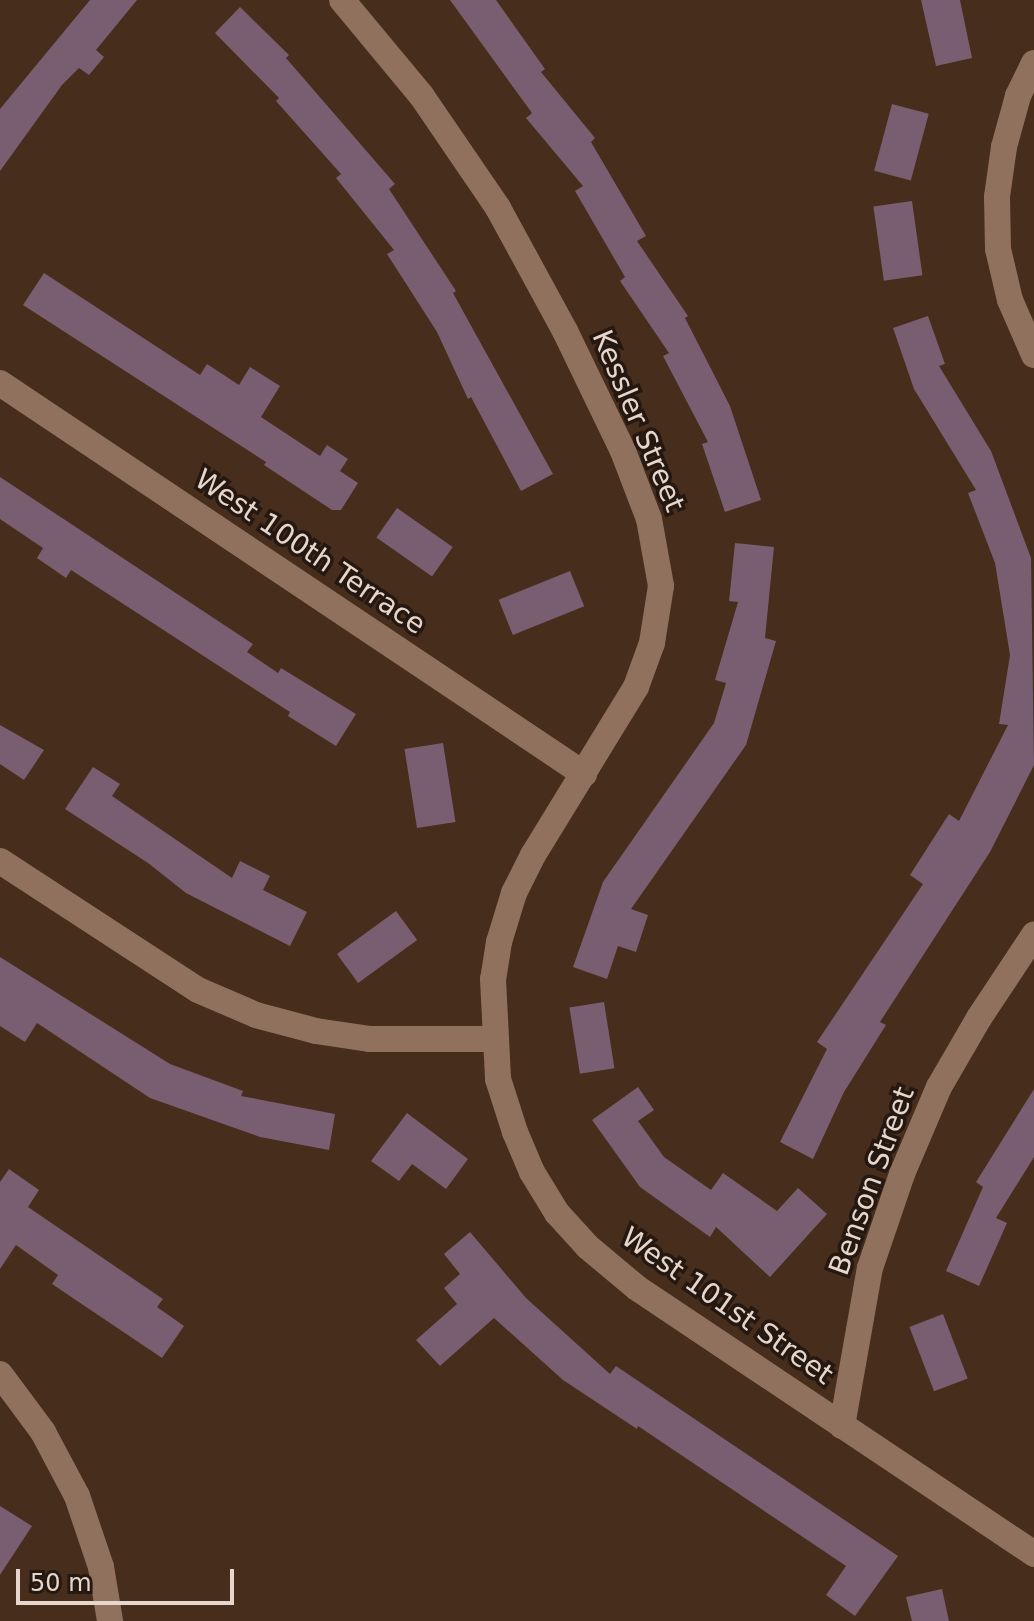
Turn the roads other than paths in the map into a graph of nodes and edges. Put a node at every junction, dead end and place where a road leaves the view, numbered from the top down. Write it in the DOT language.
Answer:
graph roads {
  1 [pos="342,0"];
  2 [pos="1034,63"];
  3 [pos="1034,355"];
  4 [pos="0,383"];
  5 [pos="584,774"];
  6 [pos="0,861"];
  7 [pos="1034,935"];
  8 [pos="494,1039"];
  9 [pos="0,1374"];
  10 [pos="842,1426"];
  11 [pos="1034,1554"];
  12 [pos="110,1621"];
  1 -- 5 [label="street, Kessler Street"];
  2 -- 3 [label="street"];
  4 -- 5 [label="street, West 100th Terrace"];
  5 -- 8 [label="street, Kessler Street"];
  6 -- 8 [label="street"];
  7 -- 10 [label="street, Benson Street"];
  8 -- 10 [label="street, West 101st Street"];
  9 -- 12 [label="street"];
  10 -- 11 [label="street, West 101st Street"];
}
